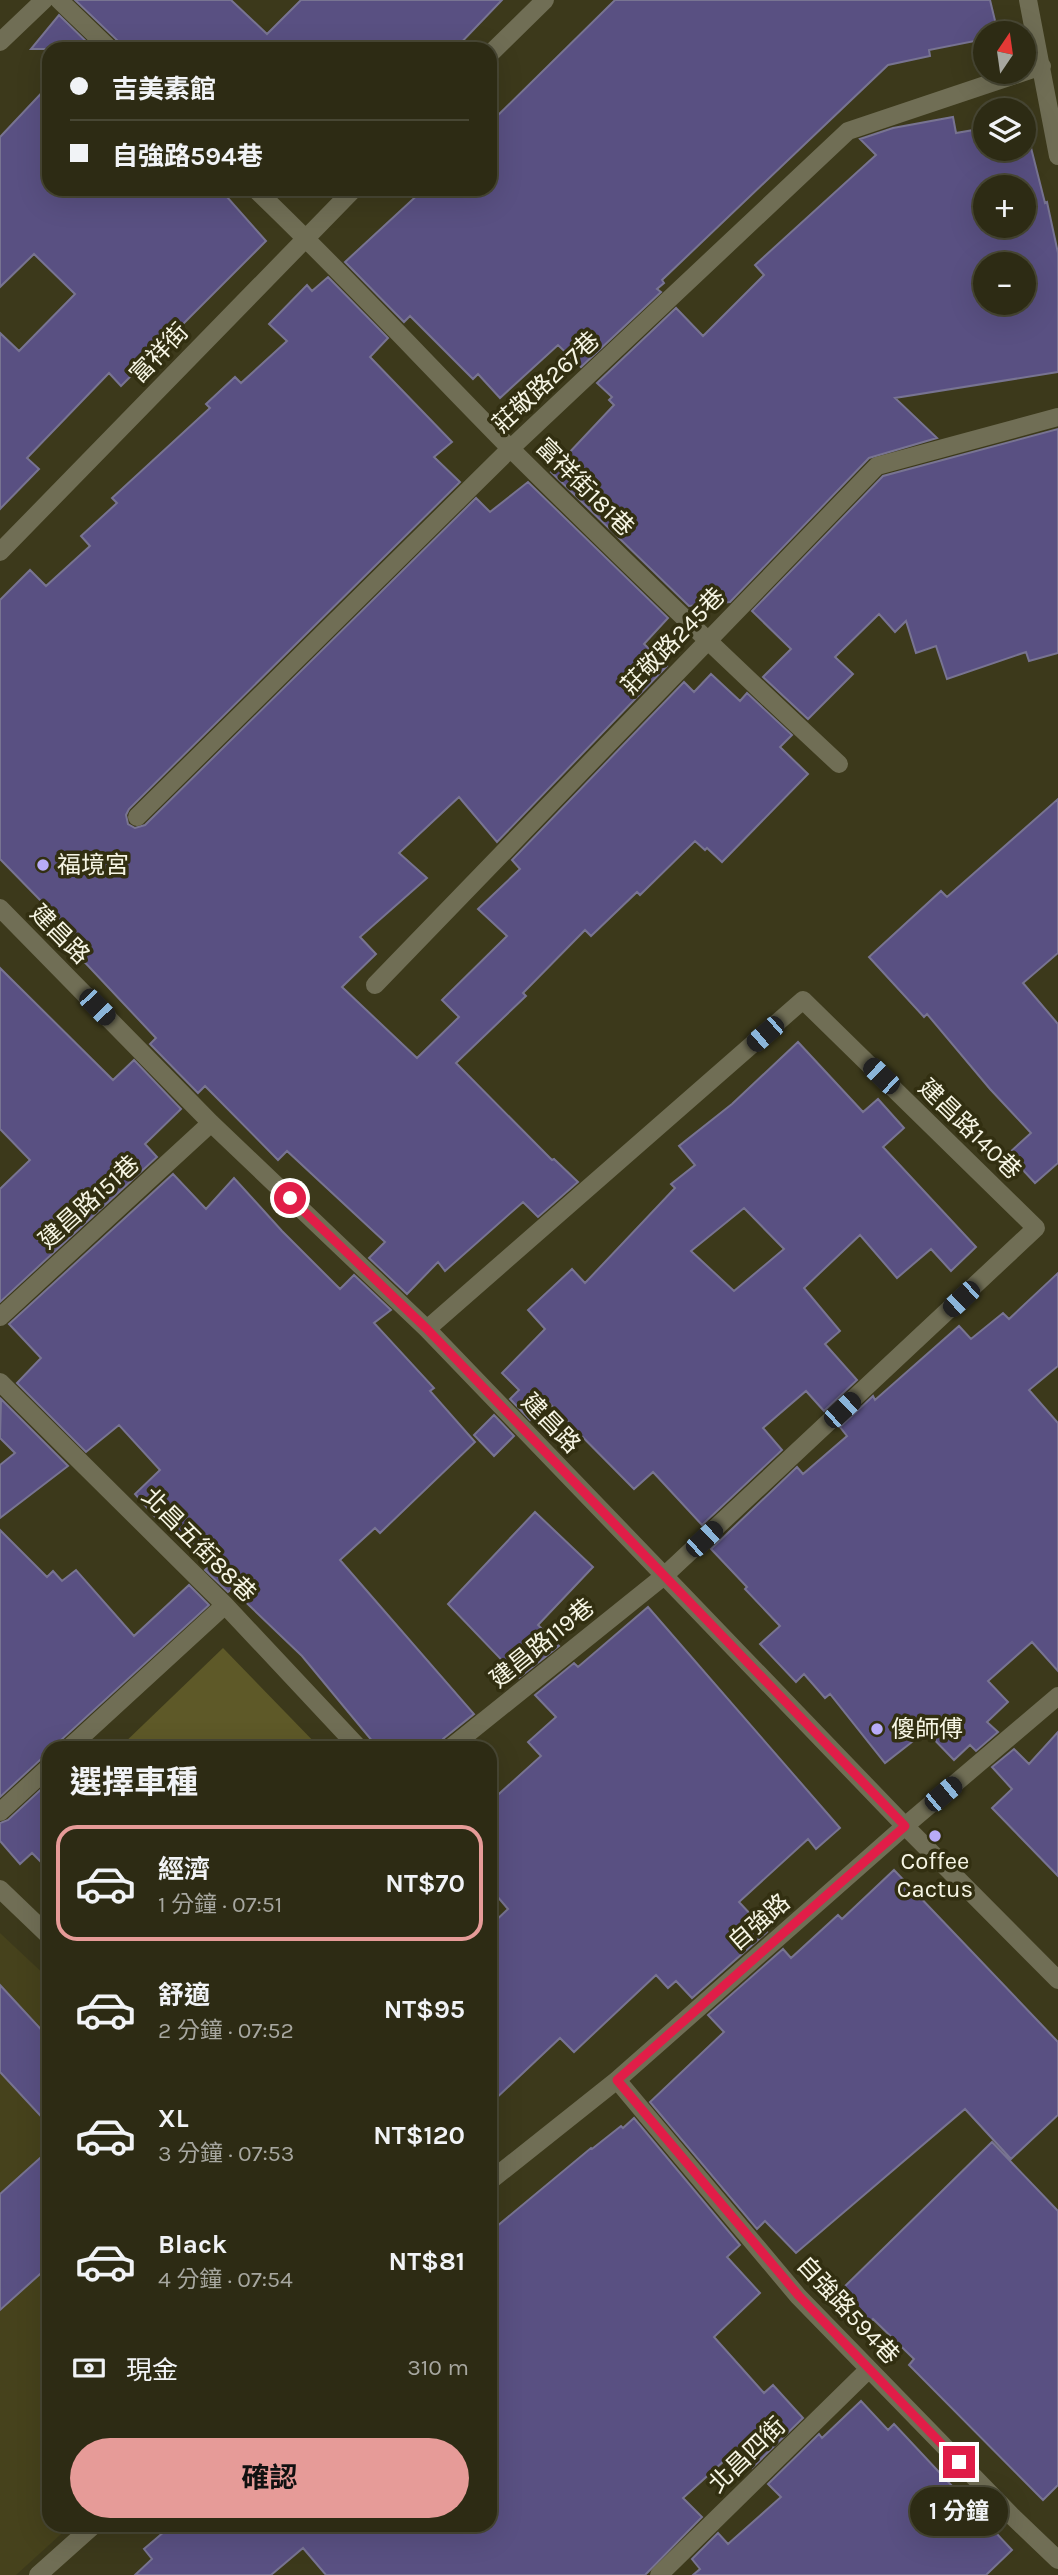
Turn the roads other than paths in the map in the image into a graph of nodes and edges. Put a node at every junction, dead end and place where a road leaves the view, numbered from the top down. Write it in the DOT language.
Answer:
graph roads {
  1 [pos="44,0"];
  2 [pos="59,0"];
  3 [pos="545,0"];
  4 [pos="1028,0"];
  5 [pos="0,42"];
  6 [pos="103,42"];
  7 [pos="497,47"];
  8 [pos="1042,66"];
  9 [pos="1058,156"];
  10 [pos="263,196"];
  11 [pos="347,196"];
  12 [pos="305,237"];
  13 [pos="1058,417"];
  14 [pos="511,448"];
  15 [pos="0,552"];
  16 [pos="707,641"];
  17 [pos="839,764"];
  18 [pos="137,817"];
  19 [pos="0,908"];
  20 [pos="375,985"];
  21 [pos="211,1123"];
  22 [pos="0,1317"];
  23 [pos="427,1329"];
  24 [pos="0,1382"];
  25 [pos="664,1576"];
  26 [pos="225,1605"];
  27 [pos="1058,1696"];
  28 [pos="77,1741"];
  29 [pos="352,1741"];
  30 [pos="459,1741"];
  31 [pos="42,1773"];
  32 [pos="0,1812"];
  33 [pos="905,1826"];
  34 [pos="0,1889"];
  35 [pos="42,1929"];
  36 [pos="1058,1980"];
  37 [pos="617,2080"];
  38 [pos="497,2175"];
  39 [pos="869,2370"];
  40 [pos="86,2532"];
  41 [pos="1058,2560"];
  42 [pos="38,2575"];
  43 [pos="659,2575"];
  1 -- 5 [label="street"];
  2 -- 6 [label="street"];
  3 -- 7 [label="street"];
  4 -- 8 [label="street"];
  8 -- 9 [label="street"];
  8 -- 14 [label="street, 莊敬路267巷"];
  10 -- 12 [label="street, 富祥街181巷"];
  11 -- 12 [label="street, 富祥街"];
  12 -- 14 [label="street, 富祥街181巷"];
  12 -- 15 [label="street, 富祥街"];
  13 -- 16 [label="street, 莊敬路245巷"];
  14 -- 16 [label="street, 富祥街181巷"];
  14 -- 18 [label="street, 莊敬路267巷"];
  16 -- 17 [label="street, 富祥街181巷"];
  16 -- 20 [label="street, 莊敬路245巷"];
  19 -- 21 [label="street, 建昌路"];
  21 -- 22 [label="street, 建昌路151巷"];
  21 -- 23 [label="street, 建昌路"];
  23 -- 25 [label="street, 建昌路"];
  23 -- 25 [label="street, 建昌路140巷"];
  24 -- 26 [label="street, 北昌五街88巷"];
  25 -- 30 [label="street, 建昌路119巷"];
  25 -- 33 [label="street, 建昌路"];
  26 -- 28 [label="street"];
  26 -- 29 [label="street, 北昌五街88巷"];
  27 -- 33 [label="street, 自強路"];
  31 -- 32 [label="street"];
  33 -- 36 [label="street, 建昌路"];
  33 -- 37 [label="street, 自強路"];
  34 -- 35 [label="street"];
  37 -- 38 [label="street, 自強路"];
  37 -- 39 [label="street, 自強路594巷"];
  39 -- 41 [label="street, 自強路594巷"];
  39 -- 43 [label="street, 北昌四街"];
  40 -- 42 [label="street"];
}
